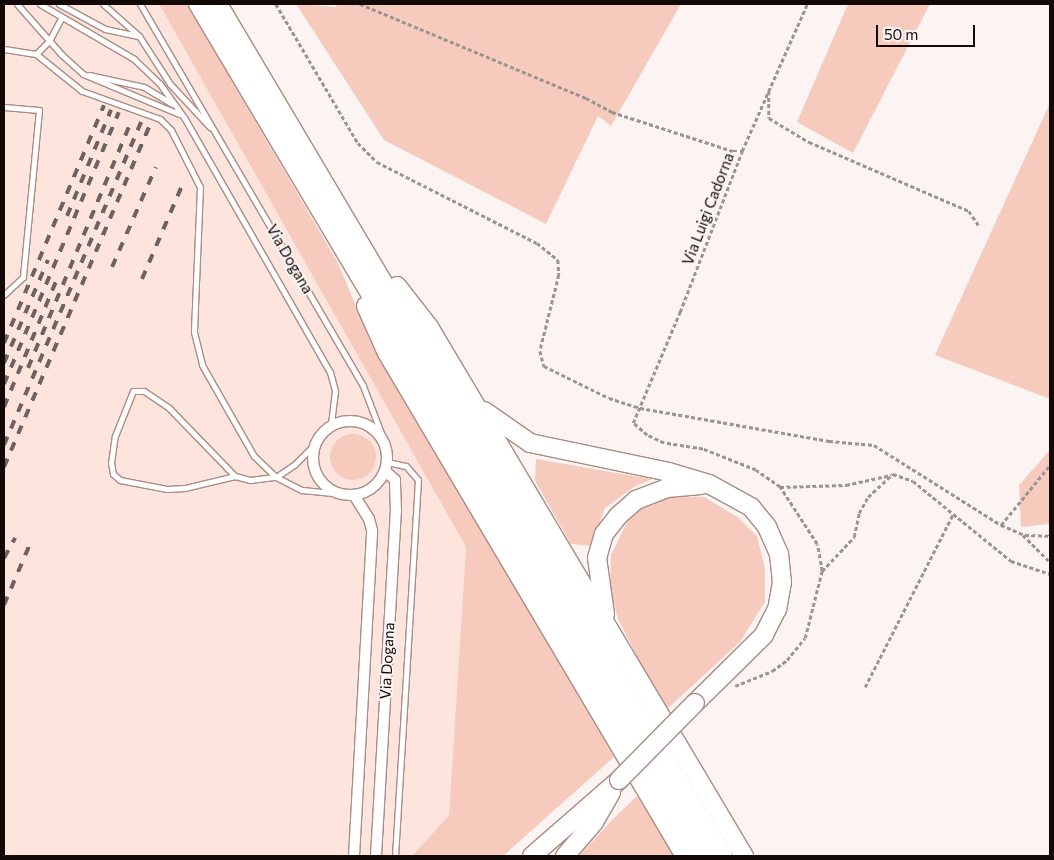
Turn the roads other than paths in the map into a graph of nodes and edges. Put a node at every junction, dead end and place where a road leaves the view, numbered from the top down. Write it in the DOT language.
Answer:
graph roads {
  1 [pos="17,4"];
  2 [pos="40,4"];
  3 [pos="59,4"];
  4 [pos="103,4"];
  5 [pos="140,4"];
  6 [pos="198,4"];
  7 [pos="218,4"];
  8 [pos="62,17"];
  9 [pos="139,36"];
  10 [pos="48,41"];
  11 [pos="4,50"];
  12 [pos="36,54"];
  13 [pos="83,74"];
  14 [pos="4,107"];
  15 [pos="185,119"];
  16 [pos="216,132"];
  17 [pos="351,227"];
  18 [pos="334,234"];
  19 [pos="4,295"];
  20 [pos="473,402"];
  21 [pos="331,425"];
  22 [pos="384,441"];
  23 [pos="315,444"];
  24 [pos="386,466"];
  25 [pos="235,476"];
  26 [pos="276,477"];
  27 [pos="709,484"];
  28 [pos="349,495"];
  29 [pos="608,627"];
  30 [pos="619,780"];
  31 [pos="683,853"];
  32 [pos="354,856"];
  33 [pos="376,856"];
  34 [pos="395,856"];
  35 [pos="532,856"];
  36 [pos="565,856"];
  37 [pos="704,856"];
  38 [pos="723,856"];
  39 [pos="744,856"];
  1 -- 10 [label="lane, Via Dogana"];
  2 -- 8 [label="lane, Via Dogana"];
  3 -- 9 [label="lane"];
  4 -- 9 [label="lane, Via Dogana"];
  5 -- 16 [label="lane, Via Dogana"];
  6 -- 18 [label="highway"];
  7 -- 17 [label="highway"];
  8 -- 10 [label="lane"];
  8 -- 15 [label="lane, Via Dogana"];
  9 -- 16 [label="lane, Via Dogana"];
  10 -- 12 [label="lane"];
  10 -- 13 [label="lane, Via Dogana"];
  11 -- 12 [label="lane"];
  12 -- 26 [label="lane"];
  13 -- 15 [label="lane, Via Dogana"];
  13 -- 15 [label="lane, Via Dogana"];
  14 -- 19 [label="lane"];
  15 -- 21 [label="lane, Via Dogana"];
  16 -- 22 [label="lane, Via Dogana"];
  17 -- 20 [label="highway"];
  17 -- 38 [label="highway"];
  18 -- 31 [label="highway"];
  18 -- 37 [label="highway"];
  20 -- 27 [label="highway"];
  20 -- 29 [label="highway"];
  21 -- 22 [label="street"];
  21 -- 23 [label="street, Via Dogana"];
  22 -- 24 [label="street, Via Dogana"];
  23 -- 26 [label="lane"];
  23 -- 28 [label="street, Via Dogana"];
  24 -- 28 [label="street"];
  24 -- 33 [label="street, Via Dogana"];
  24 -- 34 [label="lane"];
  25 -- 25 [label="lane"];
  25 -- 26 [label="lane"];
  26 -- 28 [label="lane"];
  27 -- 29 [label="highway"];
  27 -- 30 [label="highway, bridge"];
  28 -- 32 [label="street, Via Dogana"];
  29 -- 39 [label="highway"];
  30 -- 35 [label="highway"];
  30 -- 36 [label="highway"];
}
